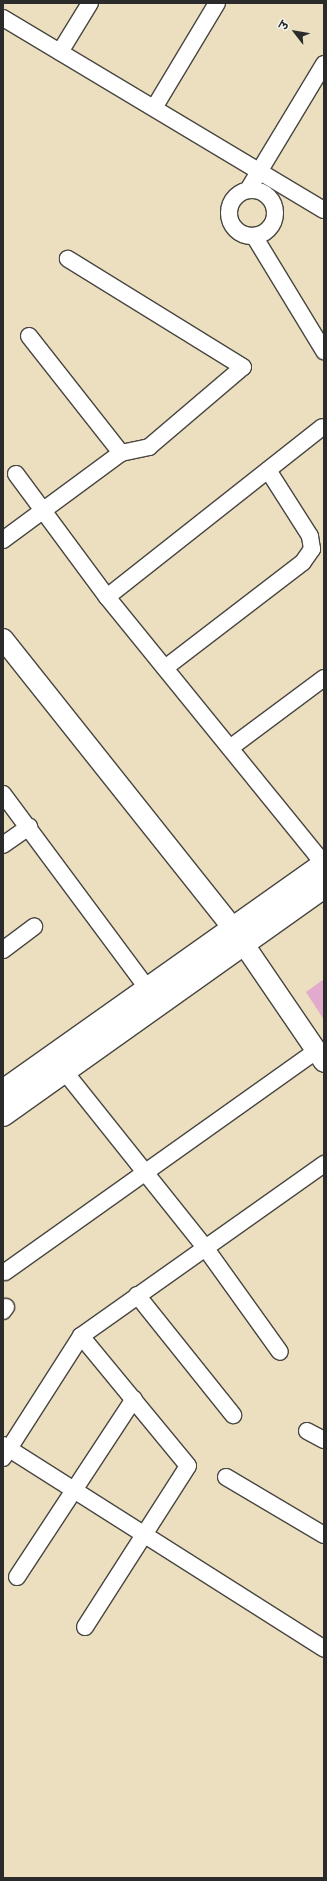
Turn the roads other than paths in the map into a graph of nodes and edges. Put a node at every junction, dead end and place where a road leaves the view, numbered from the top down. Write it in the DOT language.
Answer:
graph roads {
  1 [pos="90,3"];
  2 [pos="217,3"];
  3 [pos="3,18"];
  4 [pos="60,52"];
  5 [pos="324,64"];
  6 [pos="154,108"];
  7 [pos="260,172"];
  8 [pos="248,190"];
  9 [pos="324,210"];
  10 [pos="254,236"];
  11 [pos="68,259"];
  12 [pos="29,336"];
  13 [pos="324,351"];
  14 [pos="322,427"];
  15 [pos="121,452"];
  16 [pos="268,470"];
  17 [pos="16,474"];
  18 [pos="43,511"];
  19 [pos="3,540"];
  20 [pos="107,597"];
  21 [pos="3,639"];
  22 [pos="165,668"];
  23 [pos="324,678"];
  24 [pos="230,748"];
  25 [pos="3,794"];
  26 [pos="29,827"];
  27 [pos="3,845"];
  28 [pos="324,864"];
  29 [pos="324,888"];
  30 [pos="34,927"];
  31 [pos="237,935"];
  32 [pos="3,950"];
  33 [pos="147,988"];
  34 [pos="320,1057"];
  35 [pos="65,1072"];
  36 [pos="3,1091"];
  37 [pos="3,1115"];
  38 [pos="324,1164"];
  39 [pos="146,1174"];
  40 [pos="204,1246"];
  41 [pos="5,1272"];
  42 [pos="137,1295"];
  43 [pos="81,1336"];
  44 [pos="280,1352"];
  45 [pos="134,1399"];
  46 [pos="233,1415"];
  47 [pos="307,1431"];
  48 [pos="324,1440"];
  49 [pos="5,1451"];
  50 [pos="226,1477"];
  51 [pos="73,1492"];
  52 [pos="324,1535"];
  53 [pos="142,1536"];
  54 [pos="17,1577"];
  55 [pos="85,1627"];
  56 [pos="324,1649"];
  1 -- 4 [label="street"];
  2 -- 6 [label="street"];
  3 -- 4 [label="street"];
  4 -- 6 [label="street"];
  5 -- 7 [label="street"];
  6 -- 7 [label="street"];
  7 -- 8 [label="street"];
  7 -- 9 [label="street"];
  8 -- 10 [label="street"];
  8 -- 10 [label="street"];
  10 -- 13 [label="street"];
  11 -- 15 [label="street"];
  12 -- 15 [label="street"];
  14 -- 16 [label="street"];
  15 -- 18 [label="street"];
  16 -- 20 [label="street"];
  16 -- 22 [label="street"];
  17 -- 18 [label="street"];
  18 -- 19 [label="street"];
  18 -- 20 [label="street"];
  20 -- 22 [label="street"];
  21 -- 31 [label="street"];
  22 -- 24 [label="street"];
  23 -- 24 [label="street"];
  24 -- 28 [label="street"];
  25 -- 26 [label="street"];
  26 -- 27 [label="street"];
  26 -- 33 [label="street"];
  28 -- 31 [label="main road"];
  29 -- 31 [label="main road"];
  30 -- 32 [label="street"];
  31 -- 33 [label="main road"];
  31 -- 34 [label="street"];
  31 -- 35 [label="main road"];
  33 -- 36 [label="main road"];
  34 -- 39 [label="street"];
  35 -- 37 [label="main road"];
  35 -- 39 [label="street"];
  38 -- 40 [label="street"];
  39 -- 40 [label="street"];
  39 -- 41 [label="street"];
  40 -- 42 [label="street"];
  40 -- 44 [label="street"];
  42 -- 43 [label="street"];
  42 -- 46 [label="street"];
  43 -- 45 [label="street"];
  43 -- 49 [label="street"];
  45 -- 51 [label="street"];
  45 -- 53 [label="street"];
  47 -- 48 [label="street"];
  49 -- 51 [label="street"];
  50 -- 52 [label="street"];
  51 -- 53 [label="street"];
  51 -- 54 [label="street"];
  53 -- 55 [label="street"];
  53 -- 56 [label="street"];
}
